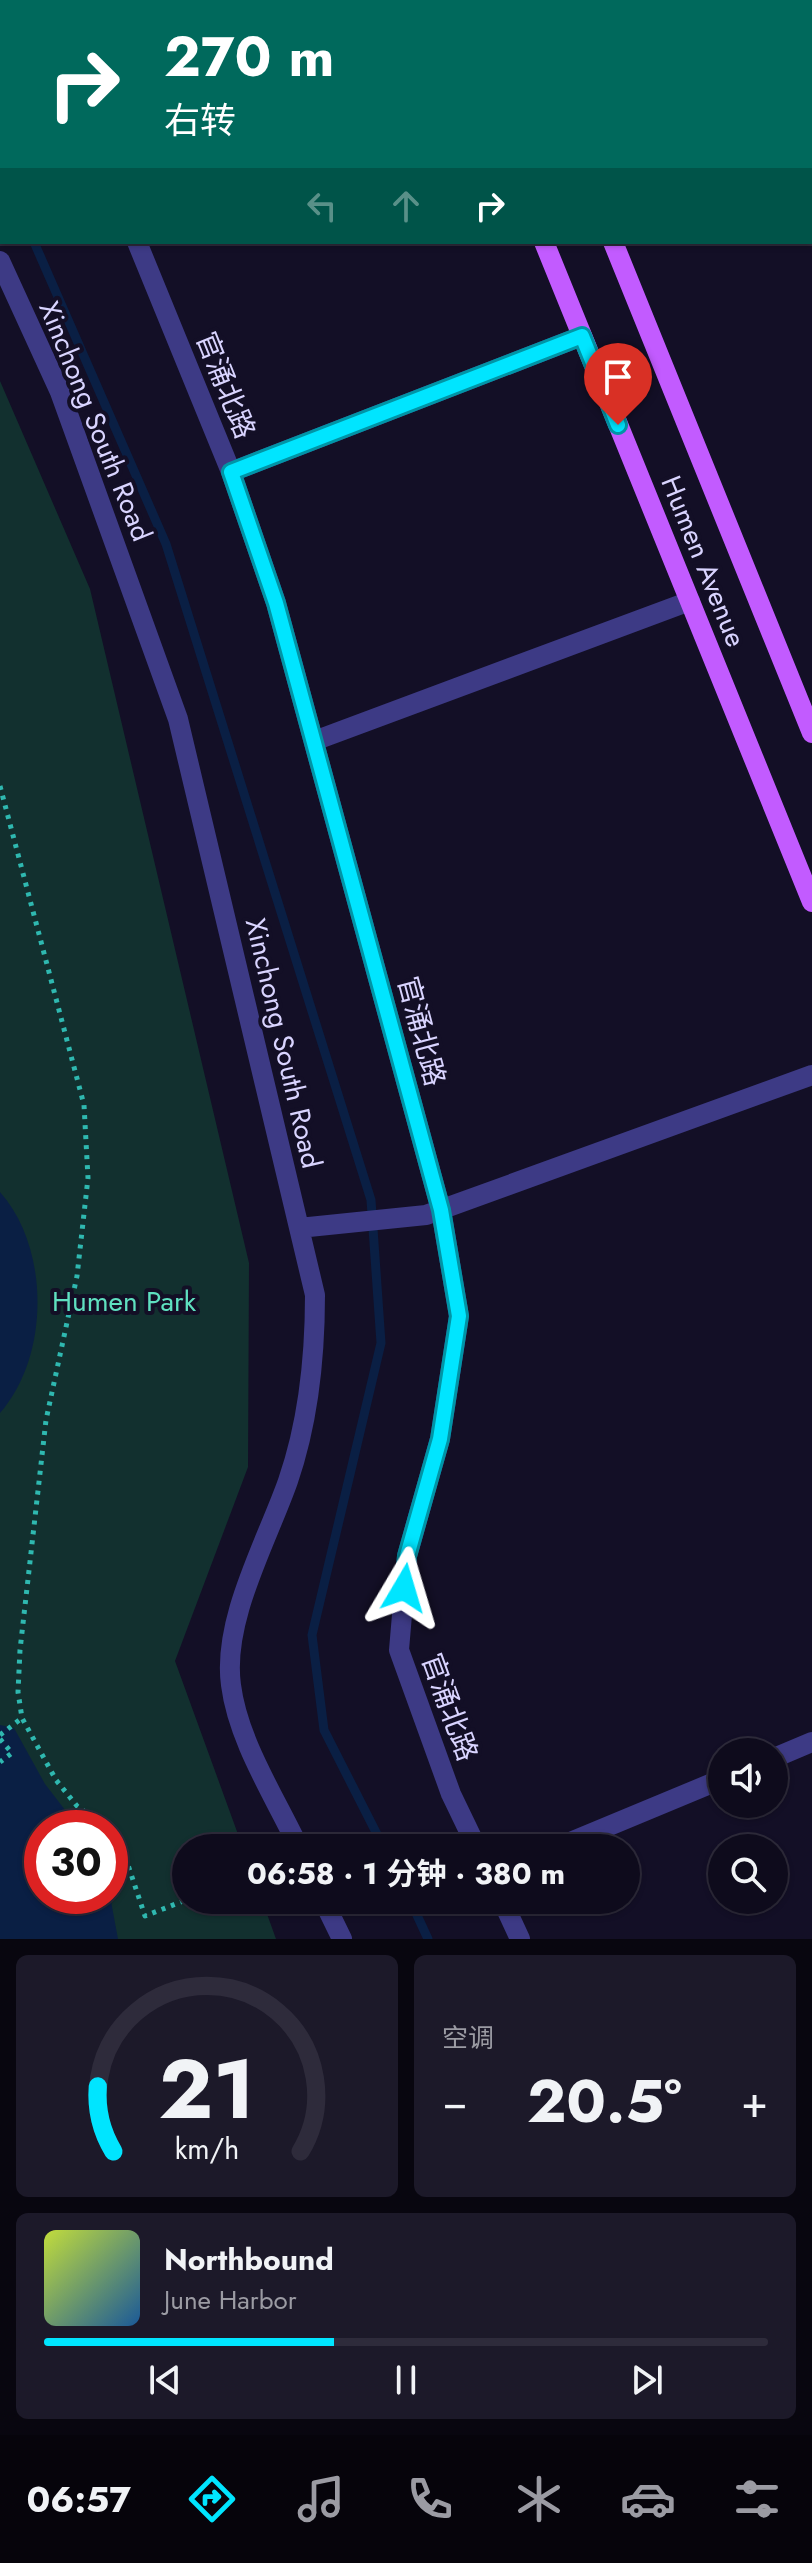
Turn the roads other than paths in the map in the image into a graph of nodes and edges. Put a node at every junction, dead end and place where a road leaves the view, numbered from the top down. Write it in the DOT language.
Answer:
graph roads {
  1 [pos="138,244"];
  2 [pos="545,244"];
  3 [pos="614,244"];
  4 [pos="0,261"];
  5 [pos="582,336"];
  6 [pos="231,472"];
  7 [pos="690,601"];
  8 [pos="812,733"];
  9 [pos="314,741"];
  10 [pos="812,902"];
  11 [pos="812,1075"];
  12 [pos="441,1210"];
  13 [pos="299,1228"];
  14 [pos="812,1742"];
  15 [pos="788,1752"];
  16 [pos="708,1785"];
  17 [pos="292,1834"];
  18 [pos="470,1834"];
  19 [pos="590,1834"];
  20 [pos="330,1914"];
  21 [pos="508,1914"];
  22 [pos="342,1939"];
  23 [pos="520,1939"];
  1 -- 6 [label="street, 官涌北路"];
  2 -- 5 [label="main road, Humen Avenue"];
  3 -- 8 [label="main road, Humen Avenue"];
  4 -- 13 [label="street, Xinchong South Road"];
  5 -- 6 [label="street"];
  5 -- 7 [label="main road, Humen Avenue"];
  6 -- 9 [label="street, 官涌北路"];
  7 -- 9 [label="street"];
  7 -- 10 [label="main road, Humen Avenue"];
  9 -- 12 [label="street, 官涌北路"];
  11 -- 12 [label="street"];
  12 -- 13 [label="street"];
  12 -- 18 [label="street, 官涌北路"];
  13 -- 17 [label="street, Xinchong South Road"];
  14 -- 15 [label="street"];
  16 -- 19 [label="street"];
  20 -- 22 [label="street"];
  21 -- 23 [label="street"];
}
